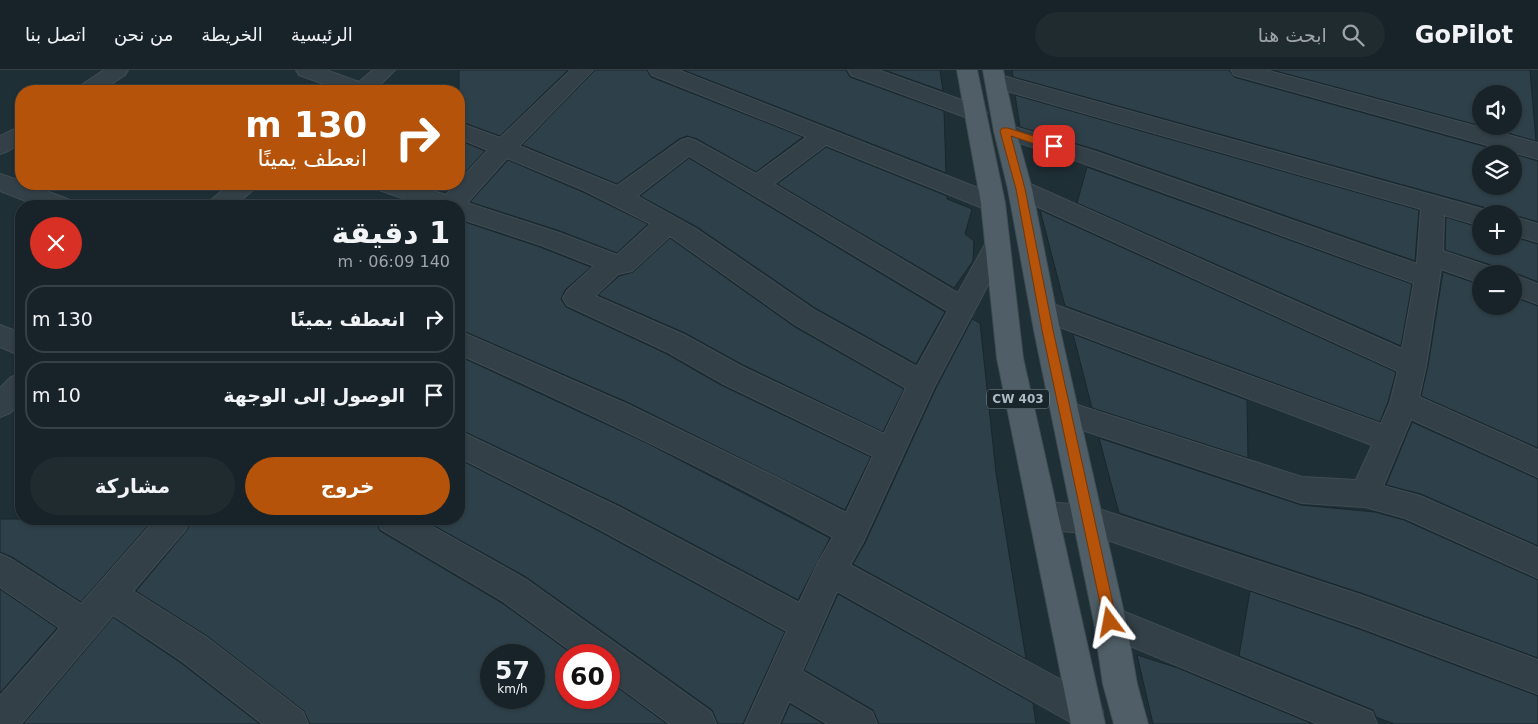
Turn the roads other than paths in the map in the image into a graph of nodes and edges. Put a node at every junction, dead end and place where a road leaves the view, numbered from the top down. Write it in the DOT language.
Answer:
graph roads {
  1 [pos="118,70"];
  2 [pos="306,70"];
  3 [pos="384,70"];
  4 [pos="583,70"];
  5 [pos="659,70"];
  6 [pos="858,70"];
  7 [pos="967,70"];
  8 [pos="1241,70"];
  9 [pos="995,76"];
  10 [pos="102,85"];
  11 [pos="346,85"];
  12 [pos="368,85"];
  13 [pos="976,113"];
  14 [pos="1005,131"];
  15 [pos="465,133"];
  16 [pos="823,136"];
  17 [pos="15,137"];
  18 [pos="0,146"];
  19 [pos="502,149"];
  20 [pos="1538,151"];
  21 [pos="0,182"];
  22 [pos="756,185"];
  23 [pos="15,188"];
  24 [pos="1020,189"];
  25 [pos="21,190"];
  26 [pos="238,190"];
  27 [pos="404,190"];
  28 [pos="465,190"];
  29 [pos="465,190"];
  30 [pos="619,197"];
  31 [pos="46,200"];
  32 [pos="226,200"];
  33 [pos="433,200"];
  34 [pos="455,200"];
  35 [pos="994,203"];
  36 [pos="1433,203"];
  37 [pos="465,211"];
  38 [pos="1472,214"];
  39 [pos="668,223"];
  40 [pos="1522,228"];
  41 [pos="1538,233"];
  42 [pos="997,245"];
  43 [pos="613,264"];
  44 [pos="1428,267"];
  45 [pos="1472,273"];
  46 [pos="1522,289"];
  47 [pos="1538,294"];
  48 [pos="963,308"];
  49 [pos="1045,311"];
  50 [pos="0,334"];
  51 [pos="15,342"];
  52 [pos="465,345"];
  53 [pos="1413,366"];
  54 [pos="922,383"];
  55 [pos="15,391"];
  56 [pos="1404,403"];
  57 [pos="0,405"];
  58 [pos="1065,413"];
  59 [pos="1389,439"];
  60 [pos="465,446"];
  61 [pos="890,451"];
  62 [pos="1538,464"];
  63 [pos="1365,494"];
  64 [pos="1044,516"];
  65 [pos="1087,519"];
  66 [pos="170,525"];
  67 [pos="402,525"];
  68 [pos="852,532"];
  69 [pos="1538,563"];
  70 [pos="0,569"];
  71 [pos="830,571"];
  72 [pos="110,595"];
  73 [pos="1110,622"];
  74 [pos="806,624"];
  75 [pos="84,625"];
  76 [pos="589,644"];
  77 [pos="620,667"];
  78 [pos="1538,677"];
  79 [pos="783,678"];
  80 [pos="1087,718"];
  81 [pos="0,722"];
  82 [pos="292,724"];
  83 [pos="699,724"];
  84 [pos="762,724"];
  85 [pos="860,724"];
  86 [pos="1131,724"];
  87 [pos="1360,724"];
  1 -- 10 [label="street"];
  2 -- 11 [label="street"];
  3 -- 12 [label="street"];
  4 -- 19 [label="street"];
  5 -- 16 [label="street"];
  6 -- 13 [label="street"];
  7 -- 13 [label="main road, CW 403"];
  8 -- 20 [label="street"];
  9 -- 14 [label="main road, CW 403"];
  9 -- 36 [label="street"];
  13 -- 35 [label="main road, CW 403"];
  14 -- 24 [label="main road, CW 403"];
  14 -- 44 [label="street"];
  15 -- 19 [label="street"];
  16 -- 22 [label="street"];
  16 -- 35 [label="street"];
  17 -- 18 [label="street"];
  19 -- 29 [label="street"];
  19 -- 30 [label="street"];
  21 -- 23 [label="street"];
  22 -- 30 [label="street"];
  22 -- 48 [label="street"];
  24 -- 49 [label="main road, CW 403"];
  24 -- 53 [label="street"];
  25 -- 31 [label="street"];
  26 -- 32 [label="street"];
  27 -- 33 [label="street"];
  28 -- 34 [label="street"];
  30 -- 39 [label="street"];
  35 -- 42 [label="main road, CW 403"];
  36 -- 38 [label="street"];
  36 -- 44 [label="street"];
  37 -- 43 [label="street"];
  39 -- 43 [label="street"];
  39 -- 54 [label="street"];
  40 -- 41 [label="street"];
  42 -- 48 [label="street"];
  42 -- 64 [label="main road, CW 403"];
  43 -- 61 [label="street"];
  44 -- 45 [label="street"];
  44 -- 53 [label="street"];
  46 -- 47 [label="street"];
  48 -- 54 [label="street"];
  49 -- 58 [label="main road, CW 403"];
  49 -- 59 [label="street"];
  50 -- 51 [label="street"];
  52 -- 68 [label="street"];
  53 -- 56 [label="street"];
  54 -- 61 [label="street"];
  55 -- 57 [label="street"];
  56 -- 59 [label="street"];
  56 -- 62 [label="street"];
  58 -- 63 [label="street"];
  58 -- 65 [label="main road, CW 403"];
  59 -- 63 [label="street"];
  60 -- 74 [label="street"];
  61 -- 68 [label="street"];
  63 -- 69 [label="street"];
  64 -- 65 [label="street"];
  64 -- 80 [label="main road, CW 403"];
  65 -- 73 [label="main road, CW 403"];
  65 -- 78 [label="street"];
  66 -- 72 [label="street"];
  67 -- 76 [label="street"];
  68 -- 71 [label="street"];
  70 -- 75 [label="street"];
  71 -- 74 [label="street"];
  71 -- 80 [label="street"];
  72 -- 75 [label="street"];
  72 -- 82 [label="street"];
  73 -- 86 [label="main road, CW 403"];
  73 -- 87 [label="street"];
  74 -- 79 [label="street"];
  75 -- 81 [label="street"];
  77 -- 83 [label="street"];
  79 -- 84 [label="street"];
  79 -- 85 [label="street"];
}
